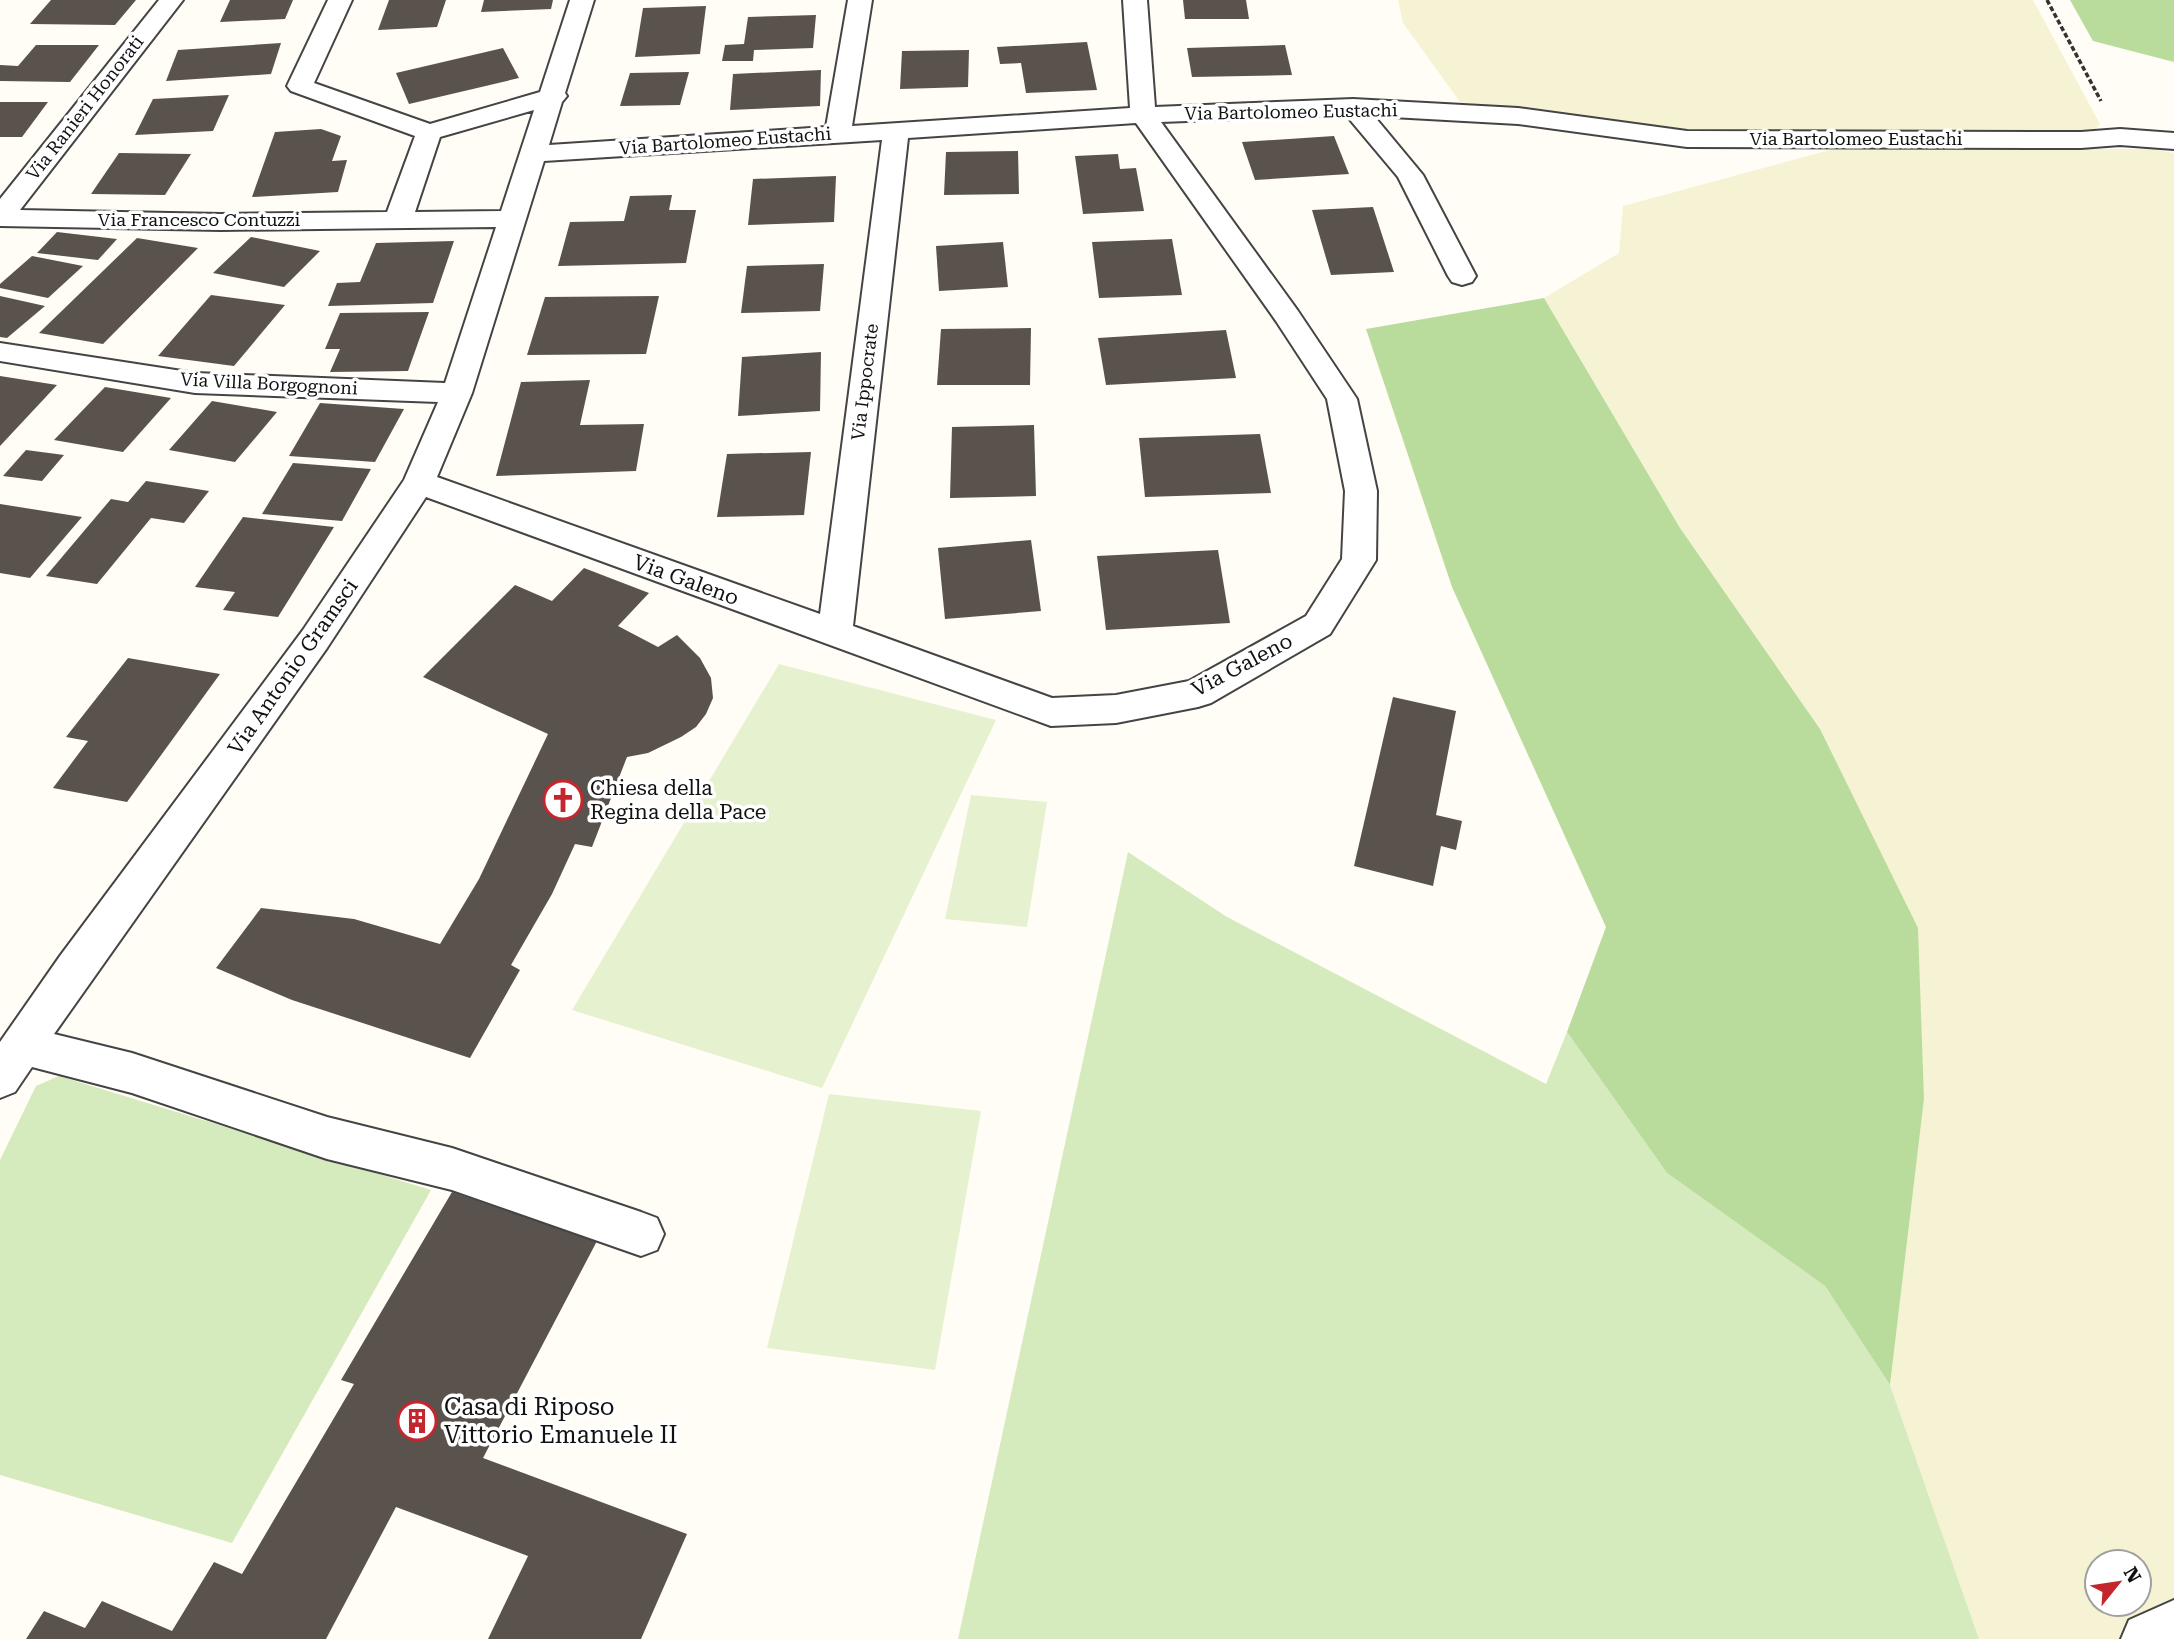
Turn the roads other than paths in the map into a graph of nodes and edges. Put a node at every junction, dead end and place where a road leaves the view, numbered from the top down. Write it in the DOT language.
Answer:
graph roads {
  1 [pos="171,0"];
  2 [pos="340,0"];
  3 [pos="582,0"];
  4 [pos="860,0"];
  5 [pos="1135,0"];
  6 [pos="554,96"];
  7 [pos="1353,107"];
  8 [pos="1143,115"];
  9 [pos="896,130"];
  10 [pos="429,132"];
  11 [pos="838,134"];
  12 [pos="2174,141"];
  13 [pos="534,154"];
  14 [pos="0,217"];
  15 [pos="513,219"];
  16 [pos="398,220"];
  17 [pos="1462,276"];
  18 [pos="0,352"];
  19 [pos="457,393"];
  20 [pos="419,482"];
  21 [pos="835,635"];
  22 [pos="11,1061"];
  23 [pos="641,1234"];
  24 [pos="2174,1627"];
  25 [pos="2148,1639"];
  1 -- 14 [label="street, Via Ranieri Honorati"];
  2 -- 10 [label="street"];
  3 -- 6 [label="street, Via Antonio Gramsci"];
  4 -- 11 [label="street"];
  5 -- 8 [label="street"];
  6 -- 10 [label="street"];
  6 -- 13 [label="street, Via Antonio Gramsci"];
  7 -- 8 [label="street, Via Bartolomeo Eustachi"];
  7 -- 12 [label="street, Via Bartolomeo Eustachi"];
  7 -- 17 [label="street"];
  8 -- 9 [label="street, Via Bartolomeo Eustachi"];
  8 -- 21 [label="street, Via Galeno"];
  9 -- 11 [label="street, Via Bartolomeo Eustachi"];
  9 -- 21 [label="street, Via Ippocrate"];
  10 -- 16 [label="street"];
  11 -- 13 [label="street, Via Bartolomeo Eustachi"];
  13 -- 15 [label="street, Via Antonio Gramsci"];
  14 -- 16 [label="street, Via Francesco Contuzzi"];
  15 -- 16 [label="street, Via Francesco Contuzzi"];
  15 -- 19 [label="street, Via Antonio Gramsci"];
  18 -- 19 [label="street, Via Villa Borgognoni"];
  19 -- 20 [label="street, Via Antonio Gramsci"];
  20 -- 21 [label="street, Via Galeno"];
  20 -- 22 [label="street, Via Antonio Gramsci"];
  22 -- 23 [label="street"];
  24 -- 25 [label="street"];
}
